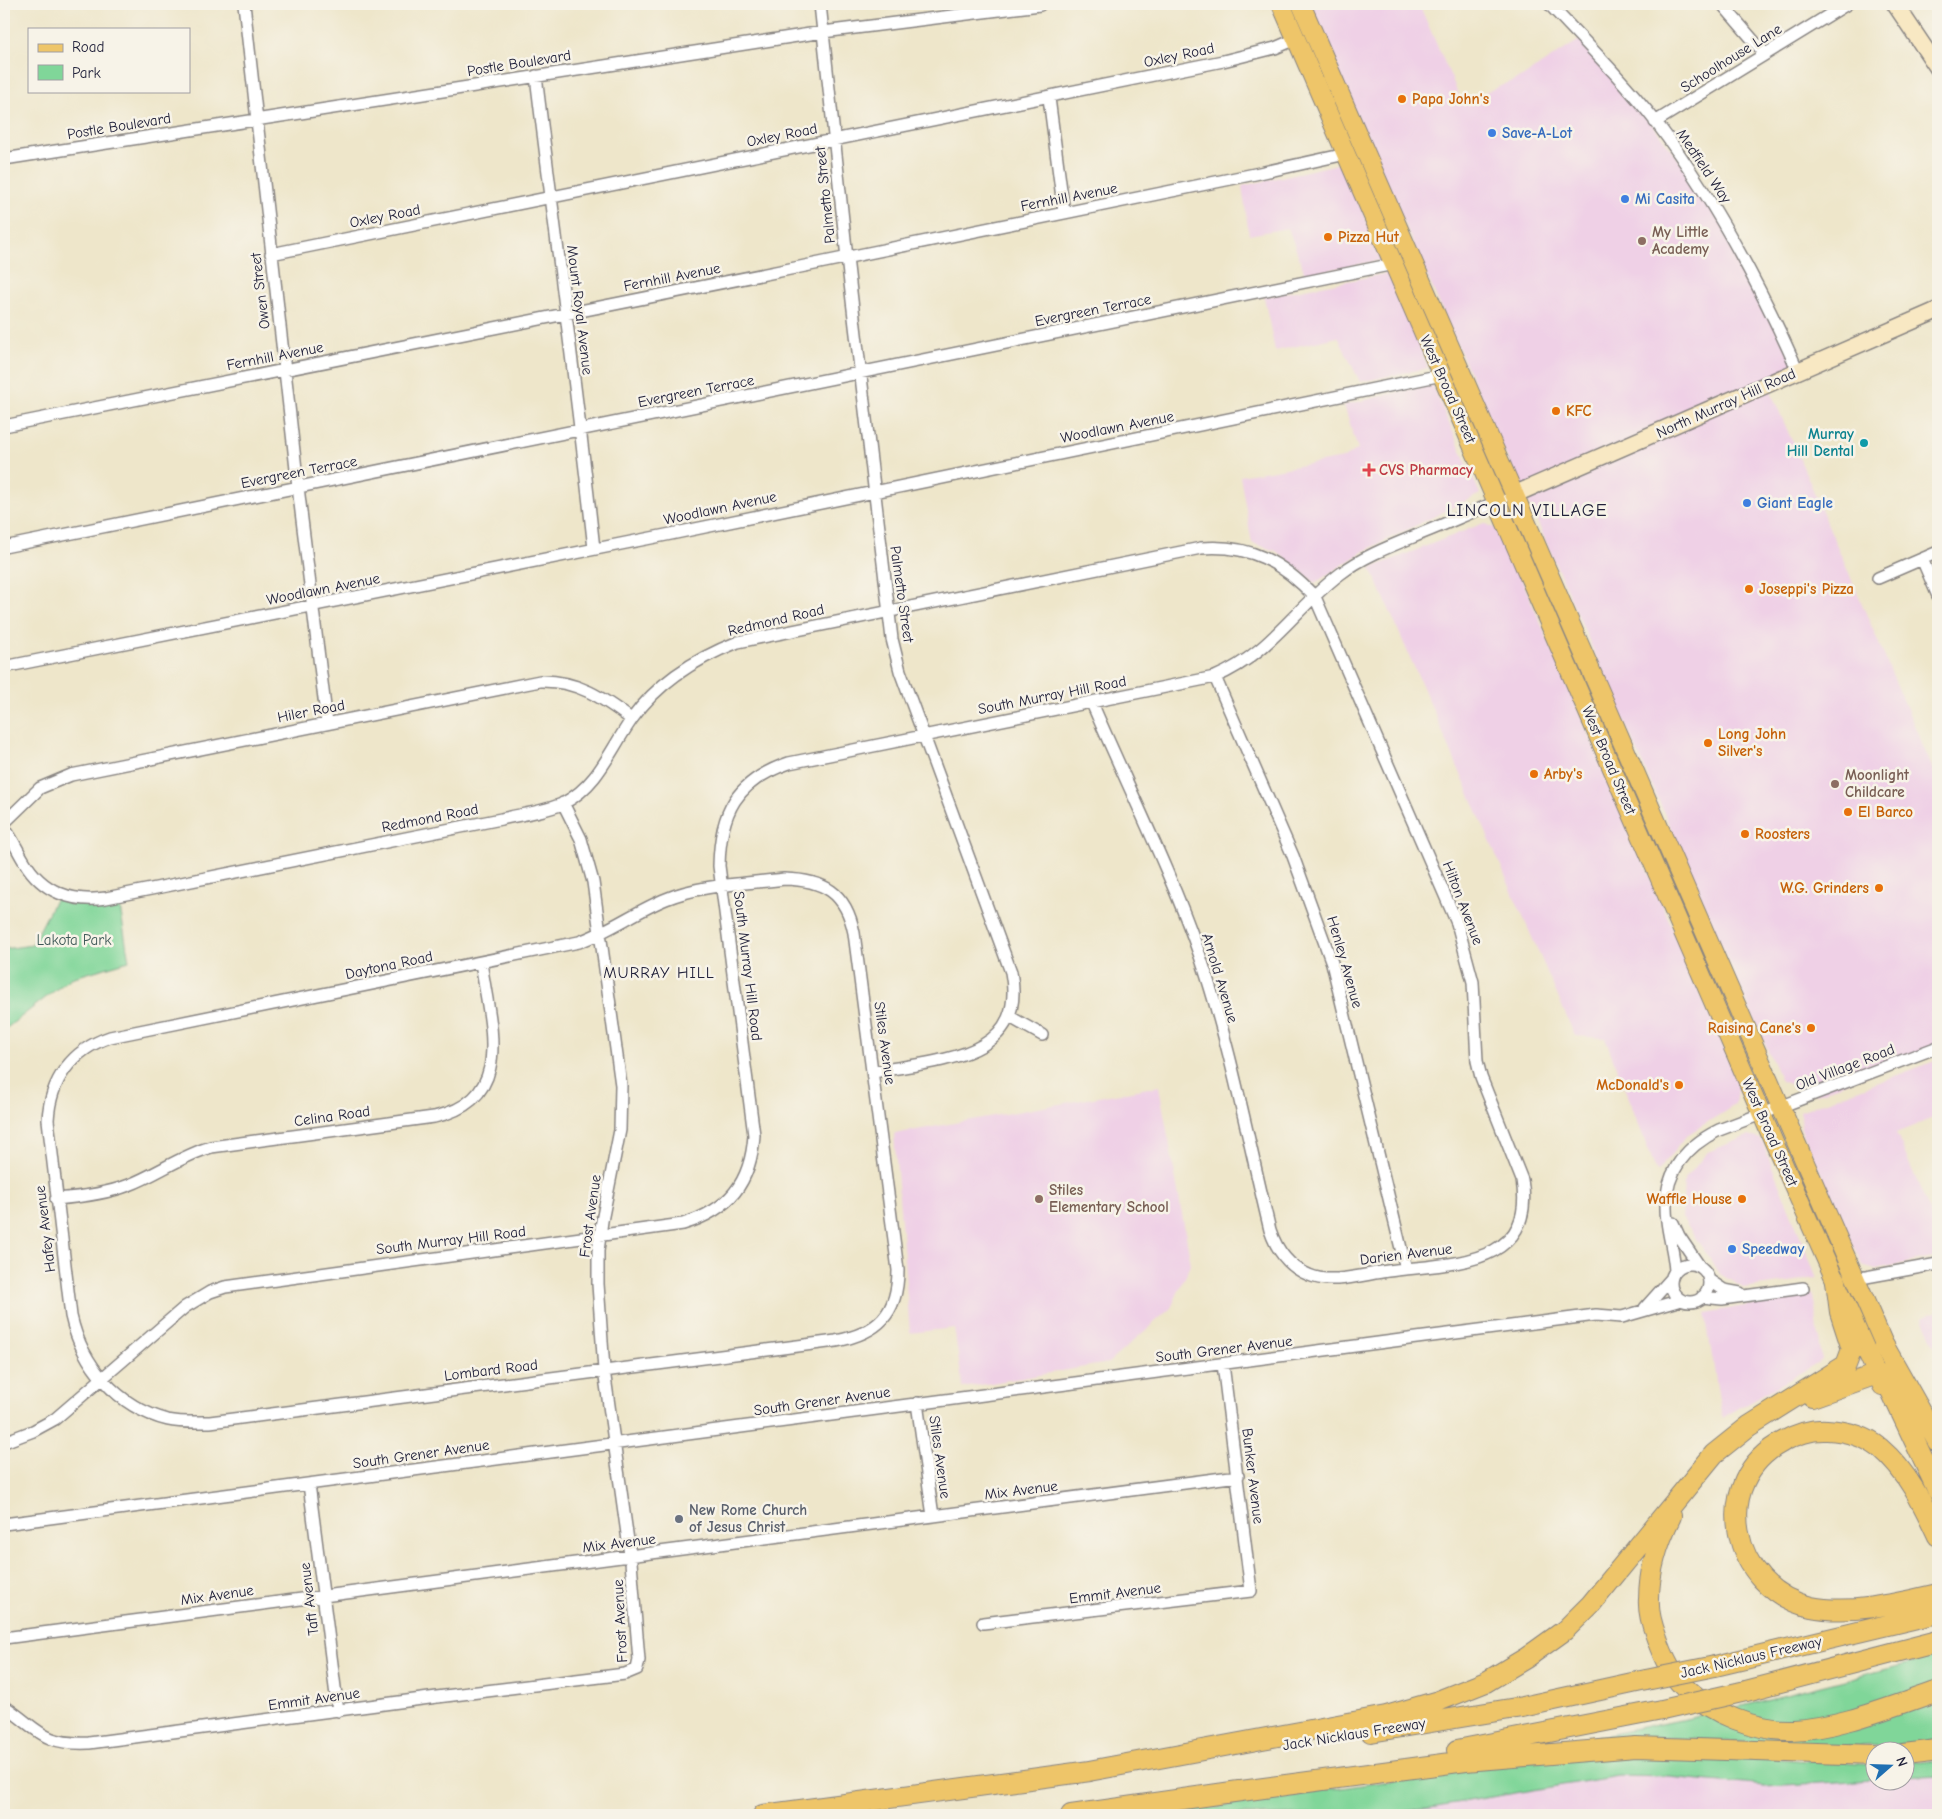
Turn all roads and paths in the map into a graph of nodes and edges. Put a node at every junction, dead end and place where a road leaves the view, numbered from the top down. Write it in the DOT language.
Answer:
graph roads {
  1 [pos="244,4"];
  2 [pos="820,4"];
  3 [pos="1281,4"];
  4 [pos="1291,4"];
  5 [pos="1301,4"];
  6 [pos="1549,4"];
  7 [pos="1722,4"];
  8 [pos="1847,4"];
  9 [pos="1895,4"];
  10 [pos="1040,5"];
  11 [pos="823,32"];
  12 [pos="1296,39"];
  13 [pos="1318,44"];
  14 [pos="1765,54"];
  15 [pos="1938,68"];
  16 [pos="536,76"];
  17 [pos="1049,98"];
  18 [pos="257,120"];
  19 [pos="1655,122"];
  20 [pos="834,140"];
  21 [pos="1346,154"];
  22 [pos="4,159"];
  23 [pos="551,197"];
  24 [pos="1064,213"];
  25 [pos="271,254"];
  26 [pos="847,258"];
  27 [pos="1394,264"];
  28 [pos="1416,272"];
  29 [pos="1938,310"];
  30 [pos="564,314"];
  31 [pos="285,369"];
  32 [pos="1798,371"];
  33 [pos="860,374"];
  34 [pos="1442,375"];
  35 [pos="4,426"];
  36 [pos="582,430"];
  37 [pos="298,487"];
  38 [pos="874,492"];
  39 [pos="1505,498"];
  40 [pos="4,547"];
  41 [pos="594,549"];
  42 [pos="1938,552"];
  43 [pos="1922,559"];
  44 [pos="1878,578"];
  45 [pos="1938,596"];
  46 [pos="1314,597"];
  47 [pos="313,606"];
  48 [pos="887,611"];
  49 [pos="4,668"];
  50 [pos="1216,678"];
  51 [pos="1092,703"];
  52 [pos="632,719"];
  53 [pos="327,723"];
  54 [pos="1598,734"];
  55 [pos="923,736"];
  56 [pos="563,803"];
  57 [pos="1653,812"];
  58 [pos="1634,817"];
  59 [pos="4,823"];
  60 [pos="4,828"];
  61 [pos="723,887"];
  62 [pos="1698,918"];
  63 [pos="601,934"];
  64 [pos="481,962"];
  65 [pos="1010,1017"];
  66 [pos="1042,1035"];
  67 [pos="1938,1047"];
  68 [pos="63,1070"];
  69 [pos="874,1072"];
  70 [pos="1780,1107"];
  71 [pos="1762,1114"];
  72 [pos="56,1199"];
  73 [pos="1666,1203"];
  74 [pos="1514,1234"];
  75 [pos="600,1235"];
  76 [pos="1938,1264"];
  77 [pos="1295,1267"];
  78 [pos="1700,1267"];
  79 [pos="1406,1268"];
  80 [pos="1673,1275"];
  81 [pos="1709,1280"];
  82 [pos="1845,1280"];
  83 [pos="1803,1288"];
  84 [pos="1752,1294"];
  85 [pos="1702,1297"];
  86 [pos="1681,1300"];
  87 [pos="1644,1310"];
  88 [pos="888,1314"];
  89 [pos="1884,1346"];
  90 [pos="1223,1364"];
  91 [pos="604,1370"];
  92 [pos="1877,1374"];
  93 [pos="102,1379"];
  94 [pos="917,1403"];
  95 [pos="1775,1410"];
  96 [pos="4,1442"];
  97 [pos="1938,1442"];
  98 [pos="615,1444"];
  99 [pos="1938,1474"];
  100 [pos="1238,1476"];
  101 [pos="309,1484"];
  102 [pos="1682,1491"];
  103 [pos="1938,1491"];
  104 [pos="934,1516"];
  105 [pos="1938,1516"];
  106 [pos="4,1524"];
  107 [pos="1938,1536"];
  108 [pos="630,1557"];
  109 [pos="1251,1591"];
  110 [pos="324,1596"];
  111 [pos="1934,1604"];
  112 [pos="983,1624"];
  113 [pos="4,1638"];
  114 [pos="1938,1641"];
  115 [pos="637,1669"];
  116 [pos="1938,1691"];
  117 [pos="4,1706"];
  118 [pos="338,1711"];
  119 [pos="1938,1750"];
  120 [pos="1914,1753"];
  121 [pos="1864,1755"];
  122 [pos="1078,1773"];
  123 [pos="1226,1793"];
  124 [pos="763,1815"];
  125 [pos="1071,1815"];
  1 -- 18 [label="street, Owen Street"];
  2 -- 11 [label="street, Palmetto Street"];
  3 -- 12 [label="main road, West Broad Street"];
  4 -- 13 [label="main road"];
  5 -- 13 [label="main road, West Broad Street"];
  6 -- 19 [label="street, Medfield Way"];
  7 -- 14 [label="street"];
  8 -- 14 [label="street, Schoolhouse Lane"];
  9 -- 15 [label="street"];
  10 -- 11 [label="street, Postle Boulevard"];
  11 -- 16 [label="street, Postle Boulevard"];
  11 -- 20 [label="street, Palmetto Street"];
  12 -- 17 [label="street, Oxley Road"];
  12 -- 21 [label="main road, West Broad Street"];
  13 -- 28 [label="main road, West Broad Street"];
  14 -- 19 [label="street, Schoolhouse Lane"];
  16 -- 18 [label="street, Postle Boulevard"];
  16 -- 23 [label="street, Mount Royal Avenue"];
  17 -- 20 [label="street, Oxley Road"];
  17 -- 24 [label="street"];
  18 -- 22 [label="street, Postle Boulevard"];
  18 -- 25 [label="street, Owen Street"];
  19 -- 32 [label="street, Medfield Way"];
  20 -- 23 [label="street, Oxley Road"];
  20 -- 26 [label="street, Palmetto Street"];
  21 -- 24 [label="street, Fernhill Avenue"];
  21 -- 27 [label="main road, West Broad Street"];
  21 -- 28 [label="main road"];
  23 -- 25 [label="street, Oxley Road"];
  23 -- 30 [label="street, Mount Royal Avenue"];
  24 -- 26 [label="street, Fernhill Avenue"];
  25 -- 31 [label="street, Owen Street"];
  26 -- 30 [label="street, Fernhill Avenue"];
  26 -- 33 [label="street, Palmetto Street"];
  27 -- 33 [label="street, Evergreen Terrace"];
  27 -- 34 [label="main road, West Broad Street"];
  28 -- 39 [label="main road, West Broad Street"];
  29 -- 32 [label="street, North Murray Hill Road"];
  30 -- 31 [label="street, Fernhill Avenue"];
  30 -- 36 [label="street, Mount Royal Avenue"];
  31 -- 35 [label="street, Fernhill Avenue"];
  31 -- 37 [label="street, Owen Street"];
  32 -- 39 [label="street, North Murray Hill Road"];
  33 -- 36 [label="street, Evergreen Terrace"];
  33 -- 38 [label="street, Palmetto Street"];
  34 -- 38 [label="street, Woodlawn Avenue"];
  34 -- 39 [label="main road, West Broad Street"];
  36 -- 37 [label="street, Evergreen Terrace"];
  36 -- 41 [label="street, Mount Royal Avenue"];
  37 -- 40 [label="street, Evergreen Terrace"];
  37 -- 47 [label="street, Owen Street"];
  38 -- 41 [label="street, Woodlawn Avenue"];
  38 -- 48 [label="street, Palmetto Street"];
  39 -- 46 [label="street, South Murray Hill Road"];
  39 -- 54 [label="main road, West Broad Street"];
  39 -- 57 [label="main road, West Broad Street"];
  41 -- 47 [label="street, Woodlawn Avenue"];
  42 -- 43 [label="street"];
  43 -- 44 [label="street"];
  43 -- 45 [label="street"];
  46 -- 48 [label="street, Redmond Road"];
  46 -- 50 [label="street, South Murray Hill Road"];
  46 -- 74 [label="street, Hilton Avenue"];
  47 -- 49 [label="street, Woodlawn Avenue"];
  47 -- 53 [label="street, Owen Street"];
  48 -- 52 [label="street, Redmond Road"];
  48 -- 55 [label="street, Palmetto Street"];
  50 -- 51 [label="street, South Murray Hill Road"];
  50 -- 79 [label="street, Henley Avenue"];
  51 -- 55 [label="street, South Murray Hill Road"];
  51 -- 77 [label="street, Arnold Avenue"];
  52 -- 53 [label="street, Hiler Road"];
  52 -- 56 [label="street, Redmond Road"];
  53 -- 59 [label="street, Hiler Road"];
  54 -- 57 [label="main road"];
  54 -- 58 [label="main road, West Broad Street"];
  55 -- 61 [label="street, South Murray Hill Road"];
  55 -- 65 [label="street, Palmetto Street"];
  56 -- 60 [label="street, Redmond Road"];
  56 -- 63 [label="street, Frost Avenue"];
  57 -- 62 [label="main road, West Broad Street"];
  58 -- 62 [label="main road"];
  58 -- 71 [label="main road, West Broad Street"];
  61 -- 63 [label="street, Daytona Road"];
  61 -- 69 [label="street, Stiles Avenue"];
  61 -- 75 [label="street, South Murray Hill Road"];
  62 -- 70 [label="main road, West Broad Street"];
  63 -- 64 [label="street, Daytona Road"];
  63 -- 75 [label="street, Frost Avenue"];
  64 -- 68 [label="street, Daytona Road"];
  64 -- 72 [label="street, Celina Road"];
  65 -- 66 [label="street"];
  65 -- 69 [label="street, Palmetto Street"];
  67 -- 70 [label="street, Old Village Road"];
  68 -- 72 [label="street, Hafey Avenue"];
  69 -- 88 [label="street, Stiles Avenue"];
  70 -- 71 [label="street, Old Village Road"];
  70 -- 82 [label="main road, West Broad Street"];
  71 -- 73 [label="street"];
  71 -- 82 [label="main road, West Broad Street"];
  72 -- 93 [label="street, Hafey Avenue"];
  73 -- 78 [label="street"];
  73 -- 80 [label="street"];
  74 -- 79 [label="street, Darien Avenue"];
  75 -- 91 [label="street, Frost Avenue"];
  75 -- 93 [label="street, South Murray Hill Road"];
  76 -- 82 [label="street"];
  77 -- 79 [label="street, Darien Avenue"];
  78 -- 80 [label="street"];
  78 -- 81 [label="street"];
  80 -- 86 [label="street"];
  80 -- 87 [label="street"];
  81 -- 84 [label="street"];
  81 -- 85 [label="street"];
  82 -- 89 [label="main road, West Broad Street"];
  82 -- 92 [label="main road, West Broad Street"];
  82 -- 95 [label="highway"];
  83 -- 84 [label="street"];
  84 -- 85 [label="street"];
  85 -- 86 [label="street"];
  86 -- 87 [label="street, South Grener Avenue"];
  87 -- 90 [label="street, South Grener Avenue"];
  88 -- 91 [label="street, Lombard Road"];
  89 -- 97 [label="highway"];
  89 -- 99 [label="main road, West Broad Street"];
  90 -- 94 [label="street, South Grener Avenue"];
  90 -- 100 [label="street, Bunker Avenue"];
  91 -- 93 [label="street, Lombard Road"];
  91 -- 98 [label="street, Frost Avenue"];
  92 -- 95 [label="highway"];
  92 -- 103 [label="highway"];
  92 -- 105 [label="main road, West Broad Street"];
  93 -- 96 [label="street, South Murray Hill Road"];
  94 -- 98 [label="street, South Grener Avenue"];
  94 -- 104 [label="street, Stiles Avenue"];
  95 -- 102 [label="highway"];
  98 -- 101 [label="street, South Grener Avenue"];
  98 -- 108 [label="street, Frost Avenue"];
  100 -- 104 [label="street, Mix Avenue"];
  100 -- 109 [label="street, Bunker Avenue"];
  101 -- 106 [label="street, South Grener Avenue"];
  101 -- 110 [label="street, Taft Avenue"];
  102 -- 116 [label="highway"];
  102 -- 122 [label="highway"];
  104 -- 108 [label="street, Mix Avenue"];
  107 -- 111 [label="highway"];
  108 -- 110 [label="street, Mix Avenue"];
  108 -- 115 [label="street, Frost Avenue"];
  109 -- 112 [label="street, Emmit Avenue"];
  110 -- 113 [label="street, Mix Avenue"];
  110 -- 118 [label="street, Taft Avenue"];
  111 -- 122 [label="highway, Jack Nicklaus Freeway, bridge"];
  114 -- 123 [label="highway, Jack Nicklaus Freeway, bridge"];
  115 -- 118 [label="street, Emmit Avenue"];
  117 -- 118 [label="street, Emmit Avenue"];
  119 -- 120 [label="highway"];
  121 -- 123 [label="highway"];
  122 -- 124 [label="highway, Jack Nicklaus Freeway"];
  123 -- 125 [label="highway, Jack Nicklaus Freeway"];
}
